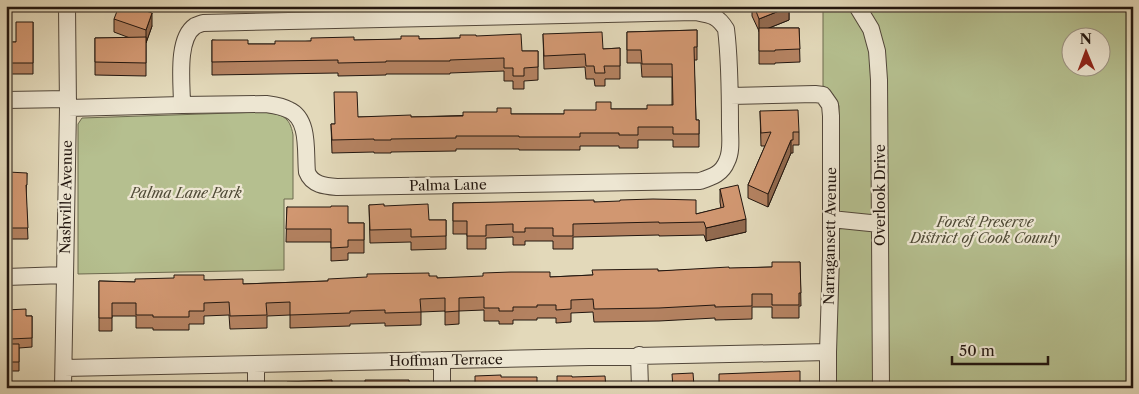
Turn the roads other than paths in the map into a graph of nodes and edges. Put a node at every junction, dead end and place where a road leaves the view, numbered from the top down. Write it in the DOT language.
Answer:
graph roads {
  1 [pos="67,6"];
  2 [pos="857,6"];
  3 [pos="730,96"];
  4 [pos="6,100"];
  5 [pos="68,103"];
  6 [pos="182,105"];
  7 [pos="831,219"];
  8 [pos="880,224"];
  9 [pos="65,275"];
  10 [pos="6,277"];
  11 [pos="828,352"];
  12 [pos="639,356"];
  13 [pos="442,360"];
  14 [pos="256,364"];
  15 [pos="64,368"];
  16 [pos="64,388"];
  17 [pos="256,388"];
  18 [pos="442,388"];
  19 [pos="640,388"];
  20 [pos="828,388"];
  21 [pos="881,388"];
  1 -- 5 [label="street, Nashville Avenue"];
  2 -- 8 [label="street, Overlook Drive"];
  3 -- 6 [label="street, Palma Lane"];
  3 -- 6 [label="street"];
  3 -- 7 [label="street, Narragansett Avenue"];
  4 -- 5 [label="street, Palma Lane"];
  5 -- 6 [label="street, Palma Lane"];
  5 -- 9 [label="street, Nashville Avenue"];
  7 -- 8 [label="street"];
  7 -- 11 [label="street, Narragansett Avenue"];
  8 -- 21 [label="street, Overlook Drive"];
  9 -- 10 [label="street"];
  9 -- 15 [label="street, Nashville Avenue"];
  11 -- 12 [label="street, Hoffman Terrace"];
  11 -- 20 [label="street, Narragansett Avenue"];
  12 -- 13 [label="street, Hoffman Terrace"];
  12 -- 19 [label="street"];
  13 -- 14 [label="street, Hoffman Terrace"];
  13 -- 18 [label="street"];
  14 -- 15 [label="street, Hoffman Terrace"];
  14 -- 17 [label="street"];
  15 -- 16 [label="street, Nashville Avenue"];
}
